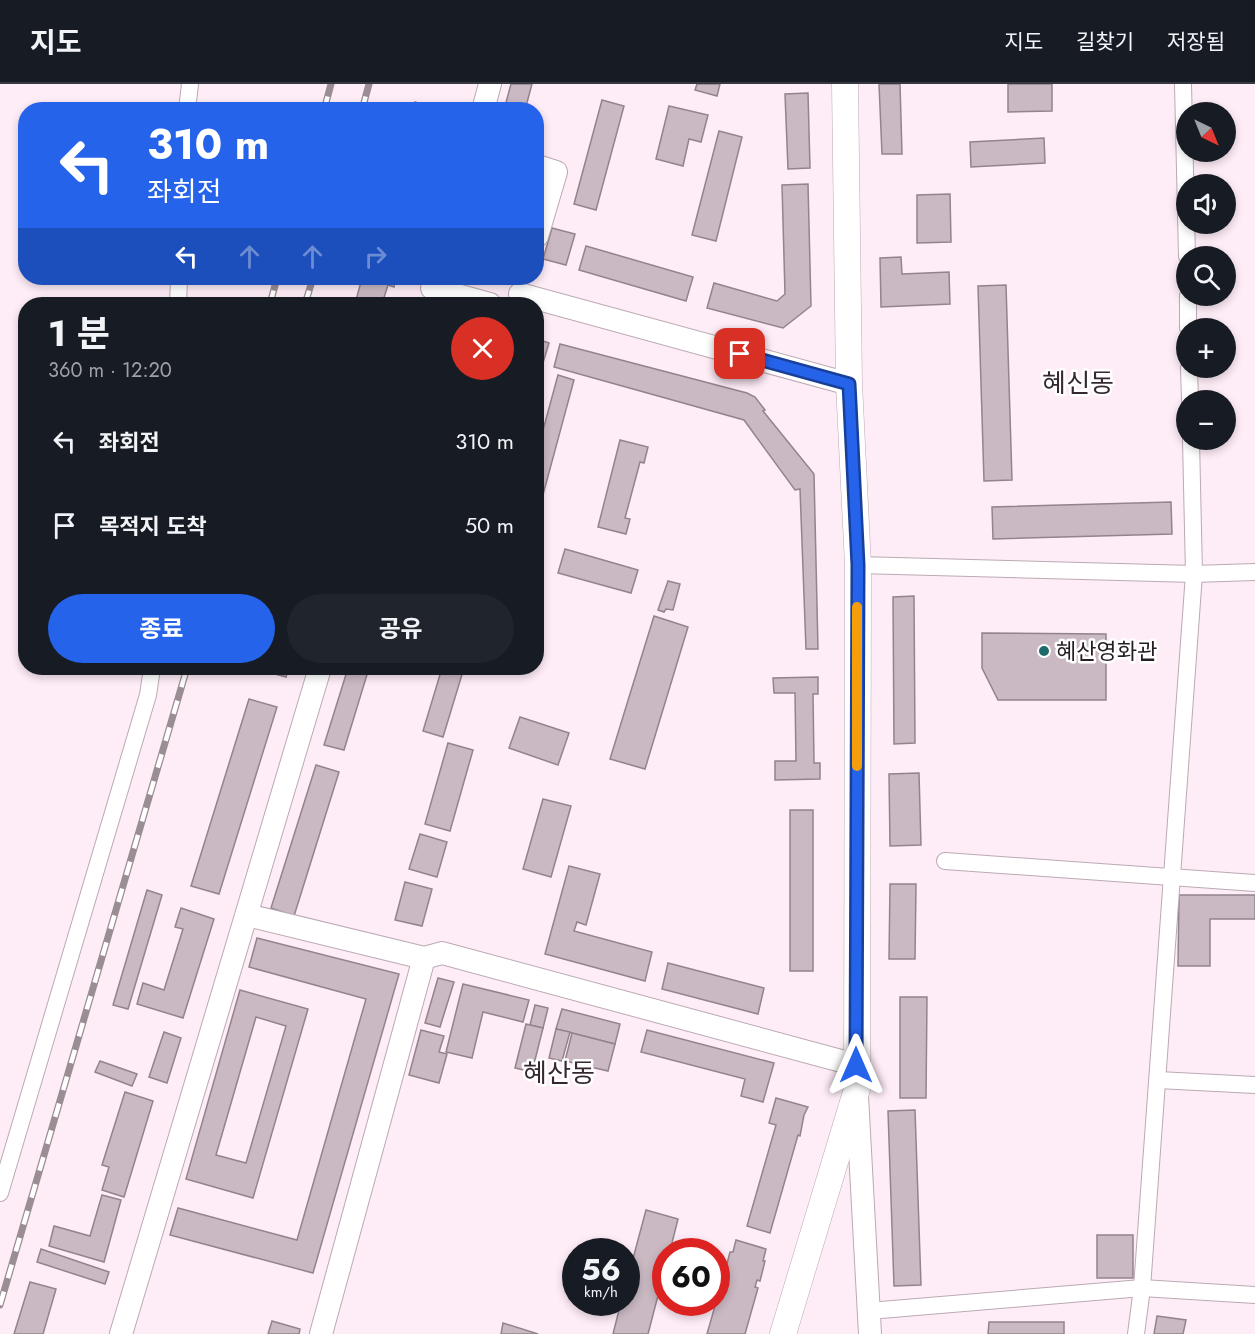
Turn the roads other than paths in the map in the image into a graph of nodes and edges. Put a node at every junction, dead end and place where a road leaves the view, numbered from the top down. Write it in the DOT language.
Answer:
graph roads {
  1 [pos="190,84"];
  2 [pos="490,84"];
  3 [pos="845,84"];
  4 [pos="1183,84"];
  5 [pos="188,102"];
  6 [pos="485,102"];
  7 [pos="544,168"];
  8 [pos="544,212"];
  9 [pos="1187,246"];
  10 [pos="521,286"];
  11 [pos="432,290"];
  12 [pos="461,297"];
  13 [pos="849,384"];
  14 [pos="1191,450"];
  15 [pos="858,565"];
  16 [pos="1255,572"];
  17 [pos="1194,574"];
  18 [pos="151,675"];
  19 [pos="318,675"];
  20 [pos="945,861"];
  21 [pos="1174,879"];
  22 [pos="1255,883"];
  23 [pos="247,915"];
  24 [pos="424,958"];
  25 [pos="856,1077"];
  26 [pos="1158,1080"];
  27 [pos="1255,1085"];
  28 [pos="0,1193"];
  29 [pos="1142,1288"];
  30 [pos="1255,1295"];
  31 [pos="869,1311"];
  32 [pos="120,1334"];
  33 [pos="321,1334"];
  34 [pos="783,1334"];
  35 [pos="870,1334"];
  36 [pos="1136,1334"];
  1 -- 5 [label="street"];
  2 -- 6 [label="main road"];
  3 -- 13 [label="main road"];
  4 -- 9 [label="street"];
  7 -- 8 [label="main road"];
  10 -- 13 [label="main road"];
  11 -- 12 [label="main road"];
  13 -- 15 [label="main road"];
  14 -- 17 [label="street"];
  15 -- 17 [label="street"];
  15 -- 25 [label="main road"];
  16 -- 17 [label="street"];
  17 -- 21 [label="street"];
  18 -- 28 [label="street"];
  19 -- 23 [label="main road"];
  20 -- 21 [label="street"];
  21 -- 22 [label="street"];
  21 -- 26 [label="street"];
  23 -- 24 [label="main road"];
  23 -- 32 [label="main road"];
  24 -- 25 [label="main road"];
  24 -- 33 [label="main road"];
  25 -- 31 [label="main road"];
  25 -- 34 [label="main road"];
  26 -- 27 [label="street"];
  26 -- 29 [label="street"];
  29 -- 30 [label="street"];
  29 -- 31 [label="street"];
  29 -- 36 [label="street"];
  31 -- 35 [label="main road"];
}
